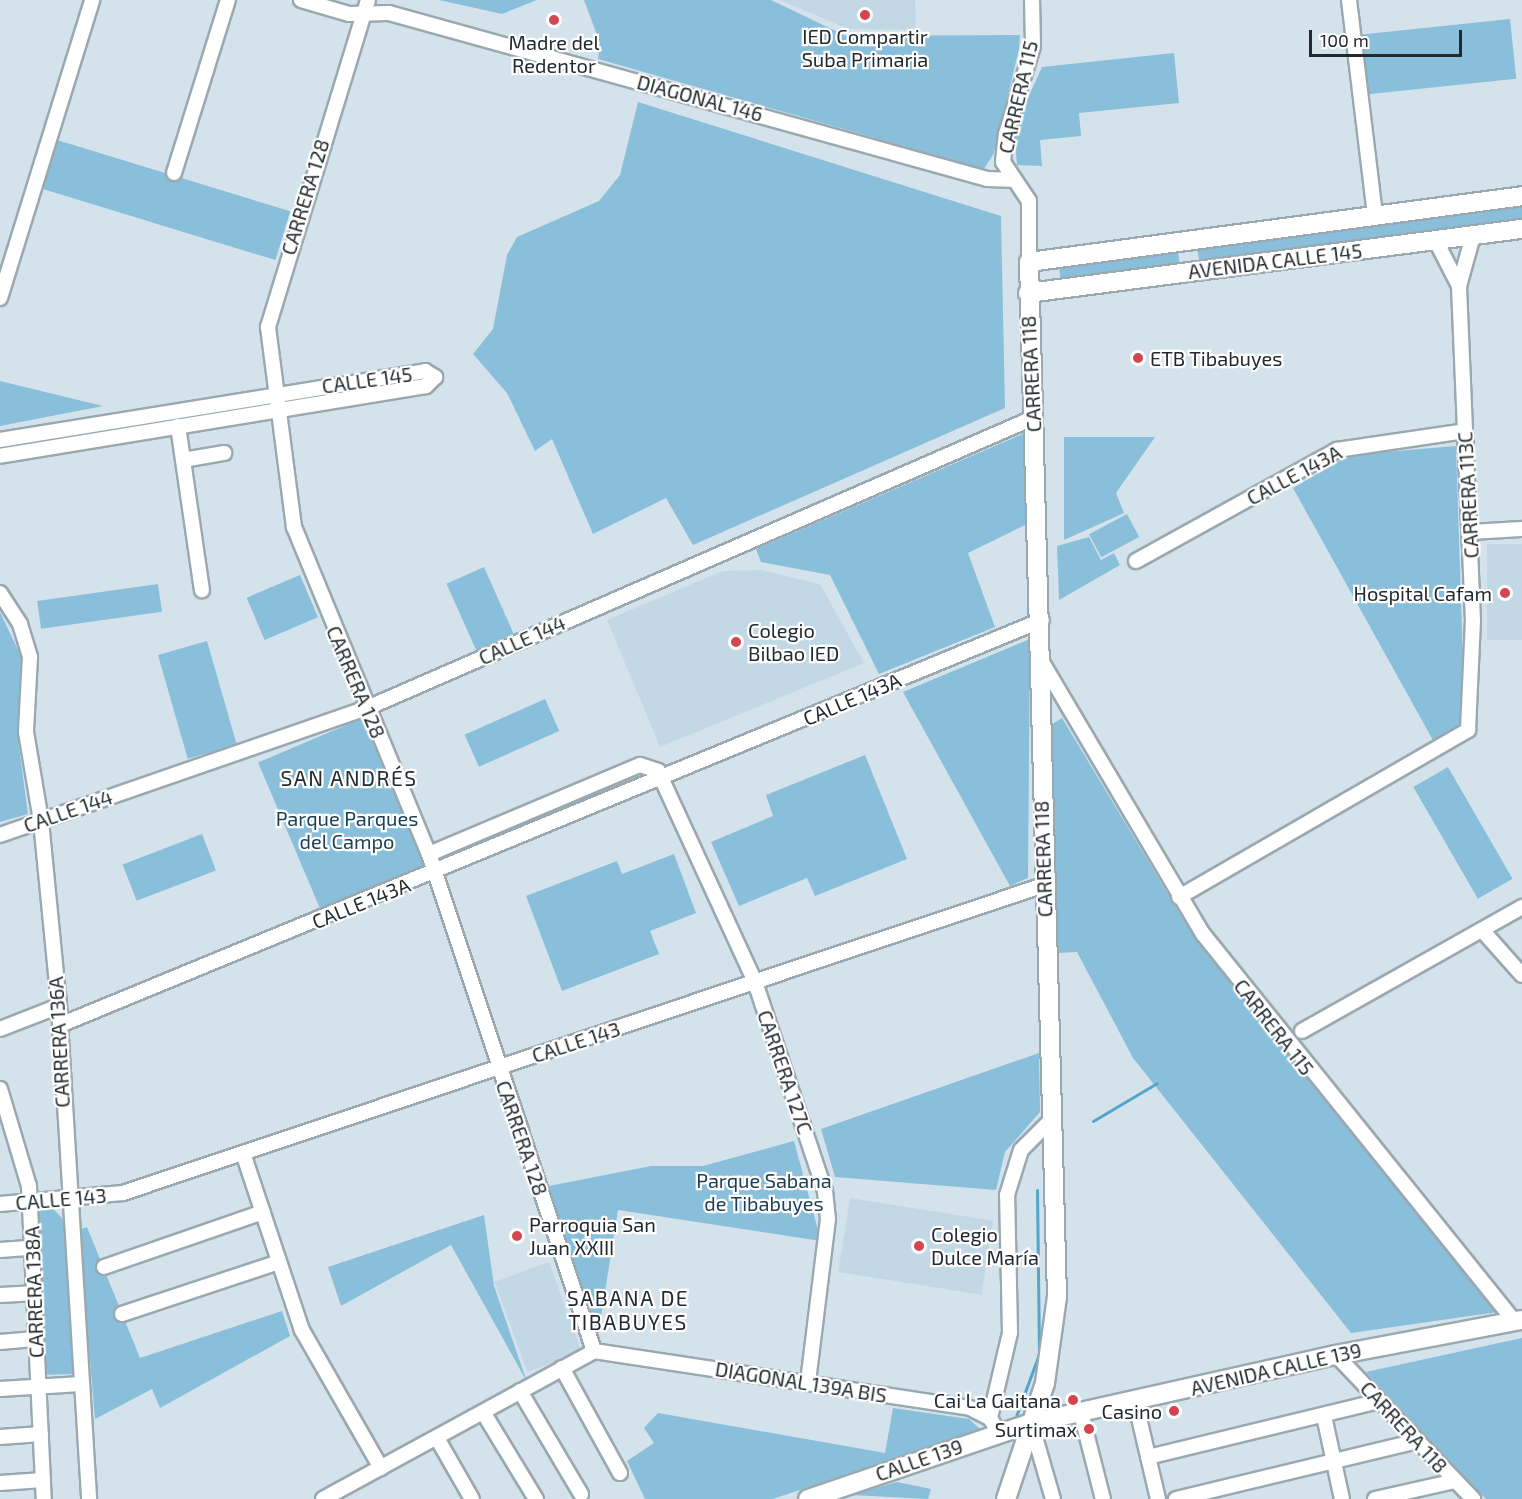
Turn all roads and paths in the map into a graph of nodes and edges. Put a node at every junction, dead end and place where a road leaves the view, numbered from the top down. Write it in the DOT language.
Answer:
graph roads {
  1 [pos="92,0"];
  2 [pos="228,0"];
  3 [pos="301,0"];
  4 [pos="369,0"];
  5 [pos="1032,0"];
  6 [pos="1349,0"];
  7 [pos="389,13"];
  8 [pos="363,14"];
  9 [pos="174,173"];
  10 [pos="1011,180"];
  11 [pos="1522,196"];
  12 [pos="1375,216"];
  13 [pos="1522,229"];
  14 [pos="1473,236"];
  15 [pos="1436,241"];
  16 [pos="1189,242"];
  17 [pos="1029,261"];
  18 [pos="1193,272"];
  19 [pos="1459,286"];
  20 [pos="1028,293"];
  21 [pos="0,297"];
  22 [pos="274,394"];
  23 [pos="276,410"];
  24 [pos="1034,418"];
  25 [pos="178,426"];
  26 [pos="1465,431"];
  27 [pos="0,440"];
  28 [pos="224,453"];
  29 [pos="0,456"];
  30 [pos="183,460"];
  31 [pos="1522,529"];
  32 [pos="1470,532"];
  33 [pos="1136,561"];
  34 [pos="202,590"];
  35 [pos="0,593"];
  36 [pos="1042,620"];
  37 [pos="1042,662"];
  38 [pos="367,708"];
  39 [pos="1068,708"];
  40 [pos="1042,715"];
  41 [pos="662,778"];
  42 [pos="41,821"];
  43 [pos="0,835"];
  44 [pos="429,854"];
  45 [pos="435,873"];
  46 [pos="1044,885"];
  47 [pos="1179,897"];
  48 [pos="1522,907"];
  49 [pos="1482,930"];
  50 [pos="1522,975"];
  51 [pos="755,982"];
  52 [pos="59,1006"];
  53 [pos="60,1025"];
  54 [pos="0,1029"];
  55 [pos="1302,1031"];
  56 [pos="498,1068"];
  57 [pos="0,1089"];
  58 [pos="1052,1119"];
  59 [pos="243,1153"];
  60 [pos="68,1200"];
  61 [pos="30,1202"];
  62 [pos="0,1204"];
  63 [pos="263,1212"];
  64 [pos="31,1248"];
  65 [pos="0,1250"];
  66 [pos="279,1262"];
  67 [pos="104,1268"];
  68 [pos="33,1293"];
  69 [pos="0,1295"];
  70 [pos="122,1314"];
  71 [pos="1518,1321"];
  72 [pos="35,1339"];
  73 [pos="0,1342"];
  74 [pos="594,1351"];
  75 [pos="1336,1355"];
  76 [pos="562,1368"];
  77 [pos="808,1383"];
  78 [pos="81,1384"];
  79 [pos="38,1386"];
  80 [pos="0,1389"];
  81 [pos="520,1391"];
  82 [pos="1135,1401"];
  83 [pos="1379,1401"];
  84 [pos="483,1412"];
  85 [pos="1081,1413"];
  86 [pos="1324,1416"];
  87 [pos="1031,1423"];
  88 [pos="994,1425"];
  89 [pos="41,1434"];
  90 [pos="0,1437"];
  91 [pos="437,1438"];
  92 [pos="1418,1441"];
  93 [pos="1148,1457"];
  94 [pos="1334,1461"];
  95 [pos="381,1467"];
  96 [pos="620,1473"];
  97 [pos="43,1480"];
  98 [pos="1455,1481"];
  99 [pos="0,1483"];
  100 [pos="581,1494"];
  101 [pos="44,1499"];
  102 [pos="89,1499"];
  103 [pos="322,1499"];
  104 [pos="472,1499"];
  105 [pos="536,1499"];
  106 [pos="808,1499"];
  107 [pos="1006,1499"];
  108 [pos="1053,1499"];
  109 [pos="1103,1499"];
  110 [pos="1158,1499"];
  111 [pos="1176,1499"];
  112 [pos="1342,1499"];
  113 [pos="1375,1499"];
  114 [pos="1473,1499"];
  1 -- 21 [label="street"];
  2 -- 9 [label="street"];
  3 -- 8 [label="street, DIAGONAL 146"];
  4 -- 7 [label="street, DIAGONAL 146"];
  4 -- 8 [label="street, CARRERA 128"];
  5 -- 10 [label="street, CARRERA 115"];
  6 -- 12 [label="street"];
  7 -- 8 [label="street, DIAGONAL 146"];
  7 -- 10 [label="street, DIAGONAL 146"];
  8 -- 22 [label="street, CARRERA 128"];
  10 -- 17 [label="street, CARRERA 115"];
  11 -- 12 [label="main road, AVENIDA CALLE 145"];
  12 -- 16 [label="main road, AVENIDA CALLE 145"];
  13 -- 14 [label="main road, AVENIDA CALLE 145"];
  14 -- 15 [label="main road, AVENIDA CALLE 145"];
  14 -- 19 [label="street, CARRERA 113C"];
  15 -- 18 [label="main road, AVENIDA CALLE 145"];
  15 -- 19 [label="street, CARRERA 113C"];
  16 -- 17 [label="main road, AVENIDA CALLE 145"];
  16 -- 18 [label="main road"];
  17 -- 20 [label="main road, CARRERA 115"];
  18 -- 20 [label="main road, AVENIDA CALLE 145"];
  19 -- 26 [label="street, CARRERA 113C"];
  20 -- 24 [label="main road, CARRERA 118"];
  22 -- 23 [label="street, CARRERA 128"];
  22 -- 23 [label="street, CALLE 145"];
  22 -- 27 [label="street, CALLE 145"];
  23 -- 25 [label="street, CALLE 145"];
  23 -- 38 [label="street, CARRERA 128"];
  24 -- 36 [label="main road, CARRERA 118"];
  24 -- 38 [label="street, CALLE 144"];
  25 -- 29 [label="street, CALLE 145"];
  25 -- 30 [label="street"];
  26 -- 32 [label="street, CARRERA 113C"];
  26 -- 33 [label="street, CALLE 143A"];
  28 -- 30 [label="street"];
  30 -- 34 [label="street"];
  31 -- 32 [label="street"];
  32 -- 47 [label="street, CARRERA 113C"];
  35 -- 42 [label="street, CARRERA 136A"];
  36 -- 37 [label="main road, CARRERA 118"];
  36 -- 41 [label="street, CALLE 143A"];
  37 -- 39 [label="street, CARRERA 115"];
  37 -- 40 [label="main road, CARRERA 118"];
  38 -- 42 [label="street, CALLE 144"];
  38 -- 44 [label="street, CARRERA 128"];
  39 -- 40 [label="street"];
  39 -- 47 [label="street, CARRERA 115"];
  40 -- 46 [label="main road, CARRERA 118"];
  41 -- 44 [label="street"];
  41 -- 45 [label="street, CALLE 143A"];
  41 -- 51 [label="street, CARRERA 127C"];
  42 -- 43 [label="street, CALLE 144"];
  42 -- 52 [label="street, CARRERA 136A"];
  44 -- 45 [label="street, CARRERA 128"];
  45 -- 53 [label="street, CALLE 143A"];
  45 -- 56 [label="street, CARRERA 128"];
  46 -- 51 [label="street, CALLE 143"];
  46 -- 58 [label="main road, CARRERA 118"];
  47 -- 71 [label="street, CARRERA 115"];
  48 -- 49 [label="street"];
  49 -- 50 [label="street"];
  49 -- 55 [label="street"];
  51 -- 56 [label="street, CALLE 143"];
  51 -- 77 [label="street, CARRERA 127C"];
  52 -- 53 [label="street, CARRERA 136A"];
  52 -- 54 [label="street"];
  53 -- 60 [label="street, CARRERA 136A"];
  56 -- 59 [label="street, CALLE 143"];
  56 -- 74 [label="street, CARRERA 128"];
  57 -- 61 [label="street, CARRERA 138A"];
  58 -- 87 [label="main road, CARRERA 118"];
  58 -- 88 [label="street"];
  59 -- 60 [label="street, CALLE 143"];
  59 -- 63 [label="street"];
  60 -- 61 [label="street, CALLE 143"];
  60 -- 78 [label="street, CARRERA 136A"];
  61 -- 62 [label="street, CALLE 143"];
  61 -- 64 [label="street, CARRERA 138A"];
  63 -- 66 [label="street"];
  63 -- 67 [label="street"];
  64 -- 65 [label="street"];
  64 -- 68 [label="street, CARRERA 138A"];
  66 -- 70 [label="street"];
  66 -- 95 [label="street"];
  68 -- 69 [label="street"];
  68 -- 72 [label="street, CARRERA 138A"];
  71 -- 75 [label="main road, AVENIDA CALLE 139"];
  72 -- 73 [label="street"];
  72 -- 79 [label="street, CARRERA 138A"];
  74 -- 76 [label="street"];
  74 -- 77 [label="street, DIAGONAL 139A BIS"];
  75 -- 82 [label="main road, AVENIDA CALLE 139"];
  75 -- 83 [label="street, CARRERA 118"];
  76 -- 81 [label="street"];
  76 -- 96 [label="street"];
  77 -- 88 [label="street, DIAGONAL 139A BIS"];
  78 -- 79 [label="street"];
  78 -- 102 [label="street, CARRERA 136A"];
  79 -- 80 [label="street"];
  79 -- 89 [label="street, CARRERA 138A"];
  81 -- 84 [label="street"];
  81 -- 100 [label="street"];
  82 -- 85 [label="main road, AVENIDA CALLE 139"];
  82 -- 93 [label="street"];
  83 -- 86 [label="street"];
  83 -- 92 [label="street, CARRERA 118"];
  84 -- 91 [label="street"];
  84 -- 105 [label="street"];
  85 -- 87 [label="main road, AVENIDA CALLE 139"];
  85 -- 109 [label="street"];
  86 -- 93 [label="street"];
  86 -- 94 [label="street"];
  87 -- 88 [label="main road, CALLE 139"];
  87 -- 107 [label="main road, CARRERA 118"];
  87 -- 108 [label="street"];
  88 -- 106 [label="main road, CALLE 139"];
  89 -- 90 [label="street"];
  89 -- 97 [label="street, CARRERA 138A"];
  91 -- 95 [label="street"];
  91 -- 104 [label="street"];
  92 -- 94 [label="street"];
  92 -- 98 [label="street, CARRERA 118"];
  93 -- 110 [label="street"];
  94 -- 111 [label="street"];
  94 -- 112 [label="street"];
  95 -- 103 [label="street"];
  97 -- 99 [label="street"];
  97 -- 101 [label="street, CARRERA 138A"];
  98 -- 113 [label="street"];
  98 -- 114 [label="street, CARRERA 118"];
}
